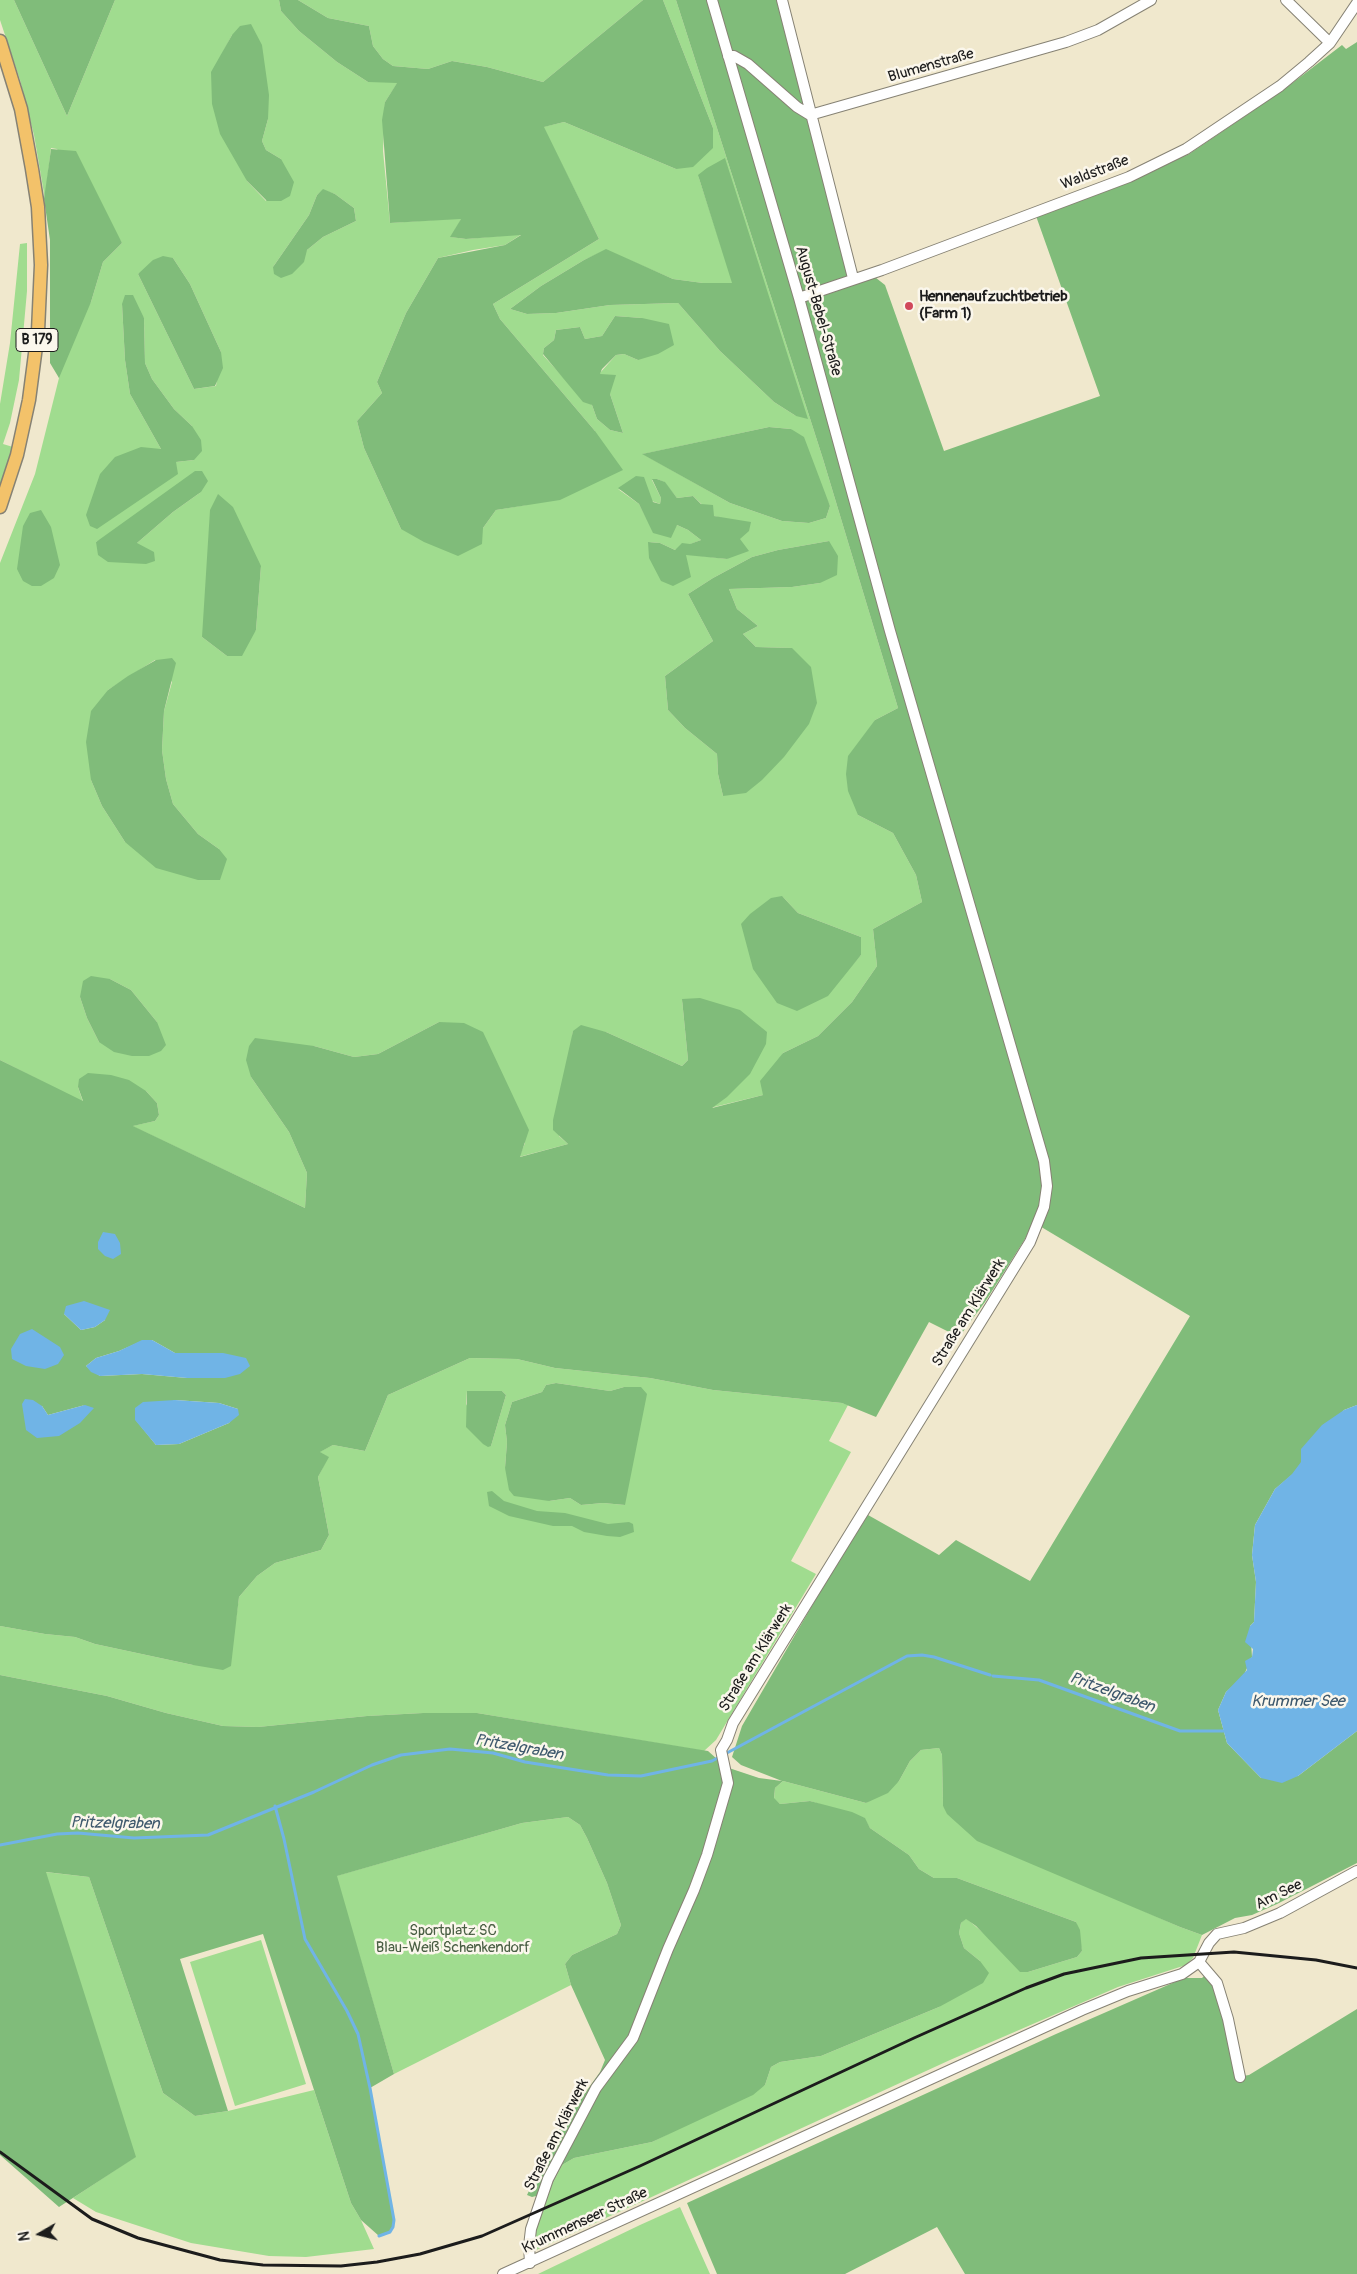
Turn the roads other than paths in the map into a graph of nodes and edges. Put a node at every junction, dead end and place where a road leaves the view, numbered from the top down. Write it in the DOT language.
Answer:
graph roads {
  1 [pos="712,0"];
  2 [pos="782,0"];
  3 [pos="1151,0"];
  4 [pos="1286,0"];
  5 [pos="1357,3"];
  6 [pos="0,41"];
  7 [pos="1330,43"];
  8 [pos="728,56"];
  9 [pos="810,114"];
  10 [pos="853,278"];
  11 [pos="799,298"];
  12 [pos="0,506"];
  13 [pos="1044,1207"];
  14 [pos="1357,1871"];
  15 [pos="1199,1962"];
  16 [pos="1240,2077"];
  17 [pos="530,2263"];
  18 [pos="503,2274"];
  1 -- 8 [label="street, August-Bebel-Straße"];
  2 -- 9 [label="street"];
  3 -- 9 [label="street, Blumenstraße"];
  4 -- 7 [label="street"];
  5 -- 7 [label="street, Waldstraße"];
  6 -- 12 [label="main road, B 179"];
  7 -- 10 [label="street, Waldstraße"];
  8 -- 9 [label="street"];
  8 -- 11 [label="street, August-Bebel-Straße"];
  9 -- 10 [label="street"];
  10 -- 11 [label="street, Waldstraße"];
  11 -- 13 [label="street, August-Bebel-Straße"];
  13 -- 17 [label="street, Straße am Klärwerk"];
  14 -- 15 [label="street, Am See"];
  15 -- 16 [label="street"];
  15 -- 17 [label="street, Krummenseer Straße"];
  17 -- 18 [label="street, Krummenseer Straße"];
}
